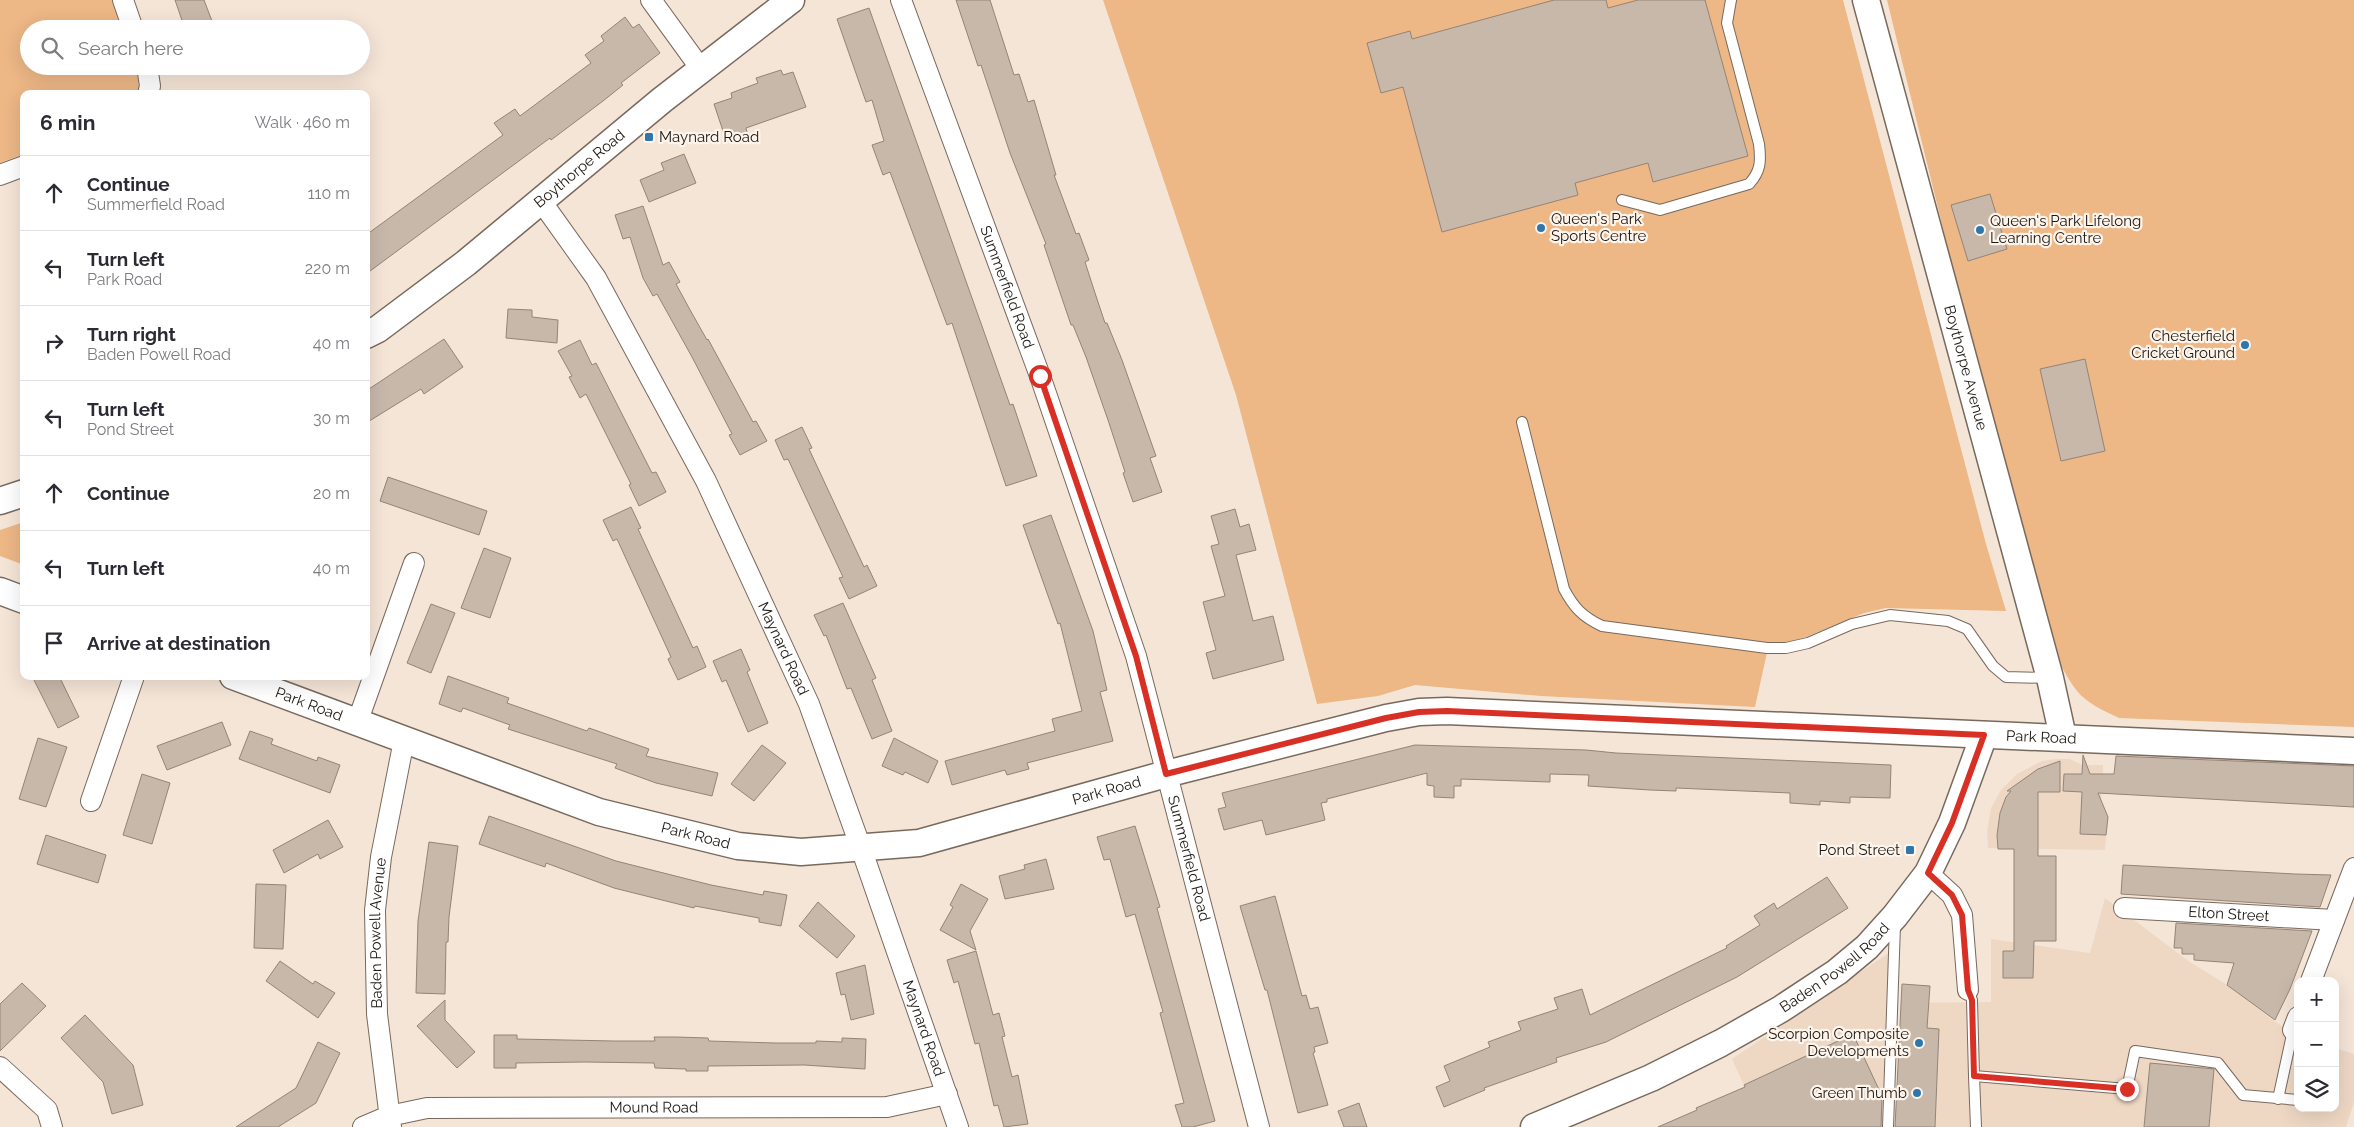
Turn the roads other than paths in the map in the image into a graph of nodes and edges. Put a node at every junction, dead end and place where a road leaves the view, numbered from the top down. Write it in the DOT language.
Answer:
graph roads {
  1 [pos="123,0"];
  2 [pos="651,0"];
  3 [pos="791,0"];
  4 [pos="901,0"];
  5 [pos="1731,0"];
  6 [pos="1866,0"];
  7 [pos="130,20"];
  8 [pos="701,69"];
  9 [pos="148,75"];
  10 [pos="149,90"];
  11 [pos="20,168"];
  12 [pos="0,175"];
  13 [pos="1622,200"];
  14 [pos="541,202"];
  15 [pos="370,332"];
  16 [pos="1522,422"];
  17 [pos="20,494"];
  18 [pos="0,501"];
  19 [pos="414,563"];
  20 [pos="0,591"];
  21 [pos="20,598"];
  22 [pos="2050,678"];
  23 [pos="133,680"];
  24 [pos="243,680"];
  25 [pos="357,723"];
  26 [pos="1984,735"];
  27 [pos="2063,737"];
  28 [pos="404,740"];
  29 [pos="2354,751"];
  30 [pos="1166,774"];
  31 [pos="90,801"];
  32 [pos="861,848"];
  33 [pos="2354,868"];
  34 [pos="1928,873"];
  35 [pos="2124,908"];
  36 [pos="1895,916"];
  37 [pos="2334,920"];
  38 [pos="2313,977"];
  39 [pos="1968,990"];
  40 [pos="2294,1027"];
  41 [pos="0,1067"];
  42 [pos="1974,1076"];
  43 [pos="947,1094"];
  44 [pos="2278,1099"];
  45 [pos="2294,1100"];
  46 [pos="390,1121"];
  47 [pos="52,1127"];
  48 [pos="363,1127"];
  49 [pos="958,1127"];
  50 [pos="1259,1127"];
  51 [pos="1534,1127"];
  52 [pos="1888,1127"];
  53 [pos="1976,1127"];
  1 -- 7 [label="street"];
  2 -- 8 [label="street"];
  3 -- 8 [label="street, Boythorpe Road"];
  4 -- 30 [label="street, Summerfield Road"];
  5 -- 13 [label="lane"];
  6 -- 22 [label="street, Boythorpe Avenue"];
  8 -- 14 [label="street, Boythorpe Road"];
  9 -- 10 [label="street"];
  11 -- 12 [label="street"];
  14 -- 15 [label="street, Boythorpe Road"];
  14 -- 32 [label="street, Maynard Road"];
  16 -- 22 [label="lane"];
  17 -- 18 [label="street"];
  19 -- 25 [label="street, Park Road"];
  20 -- 21 [label="street"];
  22 -- 27 [label="street, Boythorpe Avenue"];
  23 -- 31 [label="street"];
  24 -- 25 [label="street, Park Road"];
  25 -- 28 [label="street, Park Road"];
  26 -- 27 [label="street, Park Road"];
  26 -- 30 [label="street, Park Road"];
  26 -- 34 [label="street, Baden Powell Road"];
  27 -- 29 [label="street, Park Road"];
  28 -- 32 [label="street, Park Road"];
  28 -- 46 [label="street, Baden Powell Avenue"];
  30 -- 32 [label="street, Park Road"];
  30 -- 50 [label="street, Summerfield Road"];
  32 -- 43 [label="street, Maynard Road"];
  33 -- 37 [label="street"];
  34 -- 36 [label="street, Baden Powell Road"];
  34 -- 39 [label="street"];
  35 -- 37 [label="street, Elton Street"];
  36 -- 51 [label="street, Baden Powell Road"];
  36 -- 52 [label="lane"];
  37 -- 38 [label="street"];
  39 -- 42 [label="lane"];
  40 -- 44 [label="lane"];
  41 -- 47 [label="street"];
  42 -- 44 [label="lane"];
  42 -- 53 [label="lane"];
  43 -- 46 [label="street, Mound Road"];
  43 -- 49 [label="street, Maynard Road"];
  44 -- 45 [label="lane"];
  46 -- 48 [label="street, Mound Road"];
}
